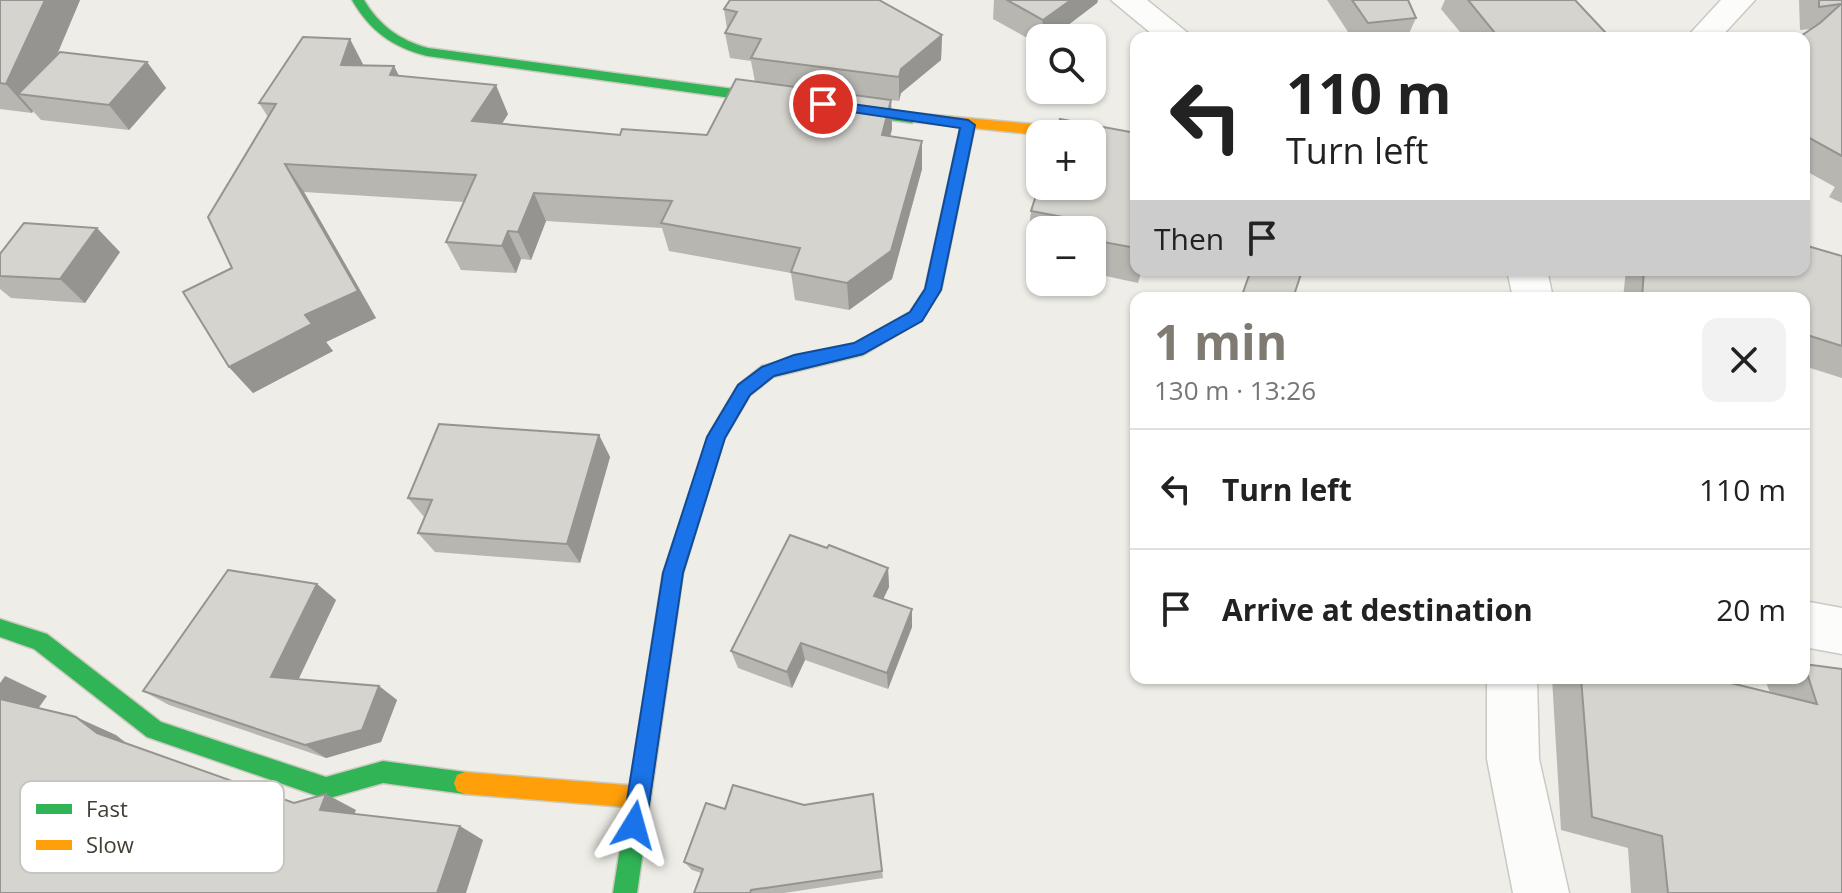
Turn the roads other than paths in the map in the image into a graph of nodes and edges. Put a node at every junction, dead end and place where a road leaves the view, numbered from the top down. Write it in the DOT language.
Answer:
graph roads {
  1 [pos="358,0"];
  2 [pos="1127,0"];
  3 [pos="1739,0"];
  4 [pos="1170,32"];
  5 [pos="1708,32"];
  6 [pos="968,125"];
  7 [pos="1026,129"];
  8 [pos="1810,625"];
  9 [pos="0,628"];
  10 [pos="1842,631"];
  11 [pos="1511,684"];
  12 [pos="638,797"];
  13 [pos="625,893"];
  14 [pos="1541,893"];
  1 -- 6 [label="street"];
  2 -- 4 [label="street"];
  3 -- 5 [label="street"];
  6 -- 7 [label="street"];
  6 -- 12 [label="street"];
  8 -- 10 [label="street"];
  9 -- 12 [label="street"];
  11 -- 14 [label="street"];
  12 -- 13 [label="street"];
}
